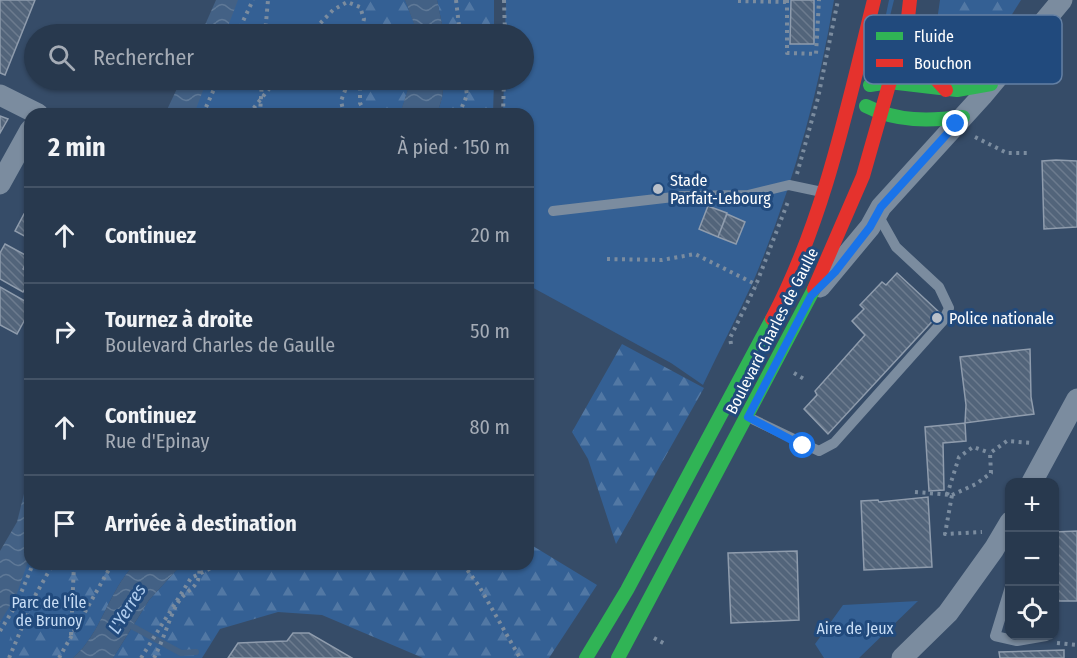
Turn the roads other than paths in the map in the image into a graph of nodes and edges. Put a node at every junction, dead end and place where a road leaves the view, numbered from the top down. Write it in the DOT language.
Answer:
graph roads {
  1 [pos="874,0"];
  2 [pos="910,0"];
  3 [pos="1062,0"];
  4 [pos="870,15"];
  5 [pos="908,15"];
  6 [pos="1049,15"];
  7 [pos="864,42"];
  8 [pos="877,84"];
  9 [pos="888,84"];
  10 [pos="903,84"];
  11 [pos="941,84"];
  12 [pos="991,84"];
  13 [pos="946,90"];
  14 [pos="852,92"];
  15 [pos="0,95"];
  16 [pos="26,108"];
  17 [pos="880,115"];
  18 [pos="963,117"];
  19 [pos="24,141"];
  20 [pos="0,184"];
  21 [pos="823,192"];
  22 [pos="553,211"];
  23 [pos="877,213"];
  24 [pos="811,296"];
  25 [pos="1077,399"];
  26 [pos="748,417"];
  27 [pos="1035,478"];
  28 [pos="1006,532"];
  29 [pos="1005,603"];
  30 [pos="1005,638"];
  31 [pos="586,658"];
  32 [pos="618,658"];
  33 [pos="902,658"];
  1 -- 4 [label="main road, Boulevard Charles de Gaulle"];
  2 -- 5 [label="main road, Boulevard Charles de Gaulle"];
  3 -- 6 [label="street"];
  7 -- 14 [label="main road, Boulevard Charles de Gaulle"];
  8 -- 14 [label="main road"];
  9 -- 17 [label="main road, Boulevard Charles de Gaulle"];
  10 -- 13 [label="main road"];
  11 -- 13 [label="main road"];
  12 -- 13 [label="main road"];
  12 -- 18 [label="street"];
  14 -- 17 [label="main road"];
  14 -- 21 [label="main road, Boulevard Charles de Gaulle"];
  15 -- 16 [label="street"];
  17 -- 18 [label="main road"];
  17 -- 24 [label="main road, Boulevard Charles de Gaulle"];
  18 -- 23 [label="street"];
  19 -- 20 [label="street"];
  21 -- 22 [label="lane"];
  21 -- 31 [label="main road, Boulevard Charles de Gaulle"];
  23 -- 24 [label="street"];
  23 -- 26 [label="lane"];
  24 -- 26 [label="main road, Boulevard Charles de Gaulle"];
  25 -- 27 [label="street"];
  26 -- 32 [label="main road, Boulevard Charles de Gaulle"];
  28 -- 33 [label="street"];
  29 -- 30 [label="lane"];
}
